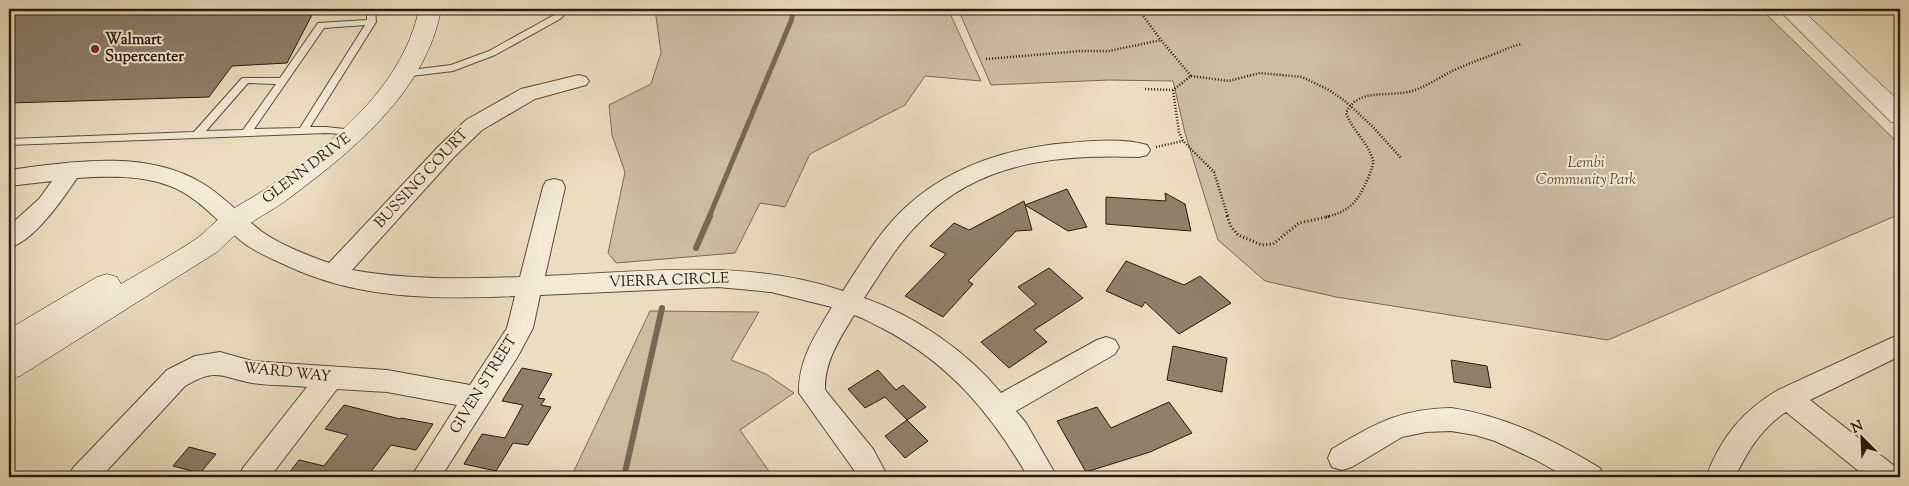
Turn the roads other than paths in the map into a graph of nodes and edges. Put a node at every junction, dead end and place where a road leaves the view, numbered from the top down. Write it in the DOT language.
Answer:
graph roads {
  1 [pos="371,9"];
  2 [pos="430,9"];
  3 [pos="566,9"];
  4 [pos="1789,9"];
  5 [pos="371,22"];
  6 [pos="403,74"];
  7 [pos="283,81"];
  8 [pos="579,81"];
  9 [pos="1900,116"];
  10 [pos="303,131"];
  11 [pos="246,133"];
  12 [pos="354,133"];
  13 [pos="197,135"];
  14 [pos="9,142"];
  15 [pos="1139,150"];
  16 [pos="70,171"];
  17 [pos="9,178"];
  18 [pos="554,187"];
  19 [pos="235,220"];
  20 [pos="9,239"];
  21 [pos="334,274"];
  22 [pos="530,286"];
  23 [pos="848,302"];
  24 [pos="9,343"];
  25 [pos="1900,344"];
  26 [pos="1106,347"];
  27 [pos="9,367"];
  28 [pos="330,377"];
  29 [pos="477,398"];
  30 [pos="1788,398"];
  31 [pos="999,407"];
  32 [pos="1342,458"];
  33 [pos="83,477"];
  34 [pos="253,477"];
  35 [pos="425,477"];
  36 [pos="874,477"];
  37 [pos="1043,477"];
  38 [pos="1590,477"];
  39 [pos="1720,477"];
  40 [pos="1886,477"];
  1 -- 5 [label="lane"];
  2 -- 6 [label="street, GLENN DRIVE"];
  3 -- 6 [label="lane"];
  4 -- 9 [label="street"];
  5 -- 7 [label="lane"];
  5 -- 10 [label="lane"];
  6 -- 12 [label="street, GLENN DRIVE"];
  7 -- 11 [label="lane"];
  7 -- 13 [label="lane"];
  8 -- 21 [label="street, BUSSING COURT"];
  10 -- 11 [label="lane"];
  10 -- 12 [label="lane"];
  11 -- 13 [label="lane"];
  12 -- 19 [label="street, GLENN DRIVE"];
  13 -- 14 [label="lane"];
  15 -- 23 [label="street"];
  16 -- 17 [label="street, VIERRA CIRCLE"];
  16 -- 19 [label="street, VIERRA CIRCLE"];
  16 -- 20 [label="street"];
  18 -- 22 [label="street, GIVEN STREET"];
  19 -- 21 [label="street, VIERRA CIRCLE"];
  19 -- 24 [label="street, GLENN DRIVE"];
  19 -- 27 [label="street, GLENN DRIVE"];
  21 -- 22 [label="street, VIERRA CIRCLE"];
  22 -- 23 [label="street, VIERRA CIRCLE"];
  22 -- 29 [label="street, GIVEN STREET"];
  23 -- 31 [label="street, VIERRA CIRCLE"];
  23 -- 36 [label="street"];
  25 -- 30 [label="street"];
  26 -- 31 [label="street"];
  28 -- 29 [label="street, WARD WAY"];
  28 -- 33 [label="street, WARD WAY"];
  28 -- 34 [label="street"];
  29 -- 35 [label="street, GIVEN STREET"];
  30 -- 39 [label="street"];
  30 -- 40 [label="street"];
  31 -- 37 [label="street, VIERRA CIRCLE"];
  32 -- 38 [label="street"];
}
